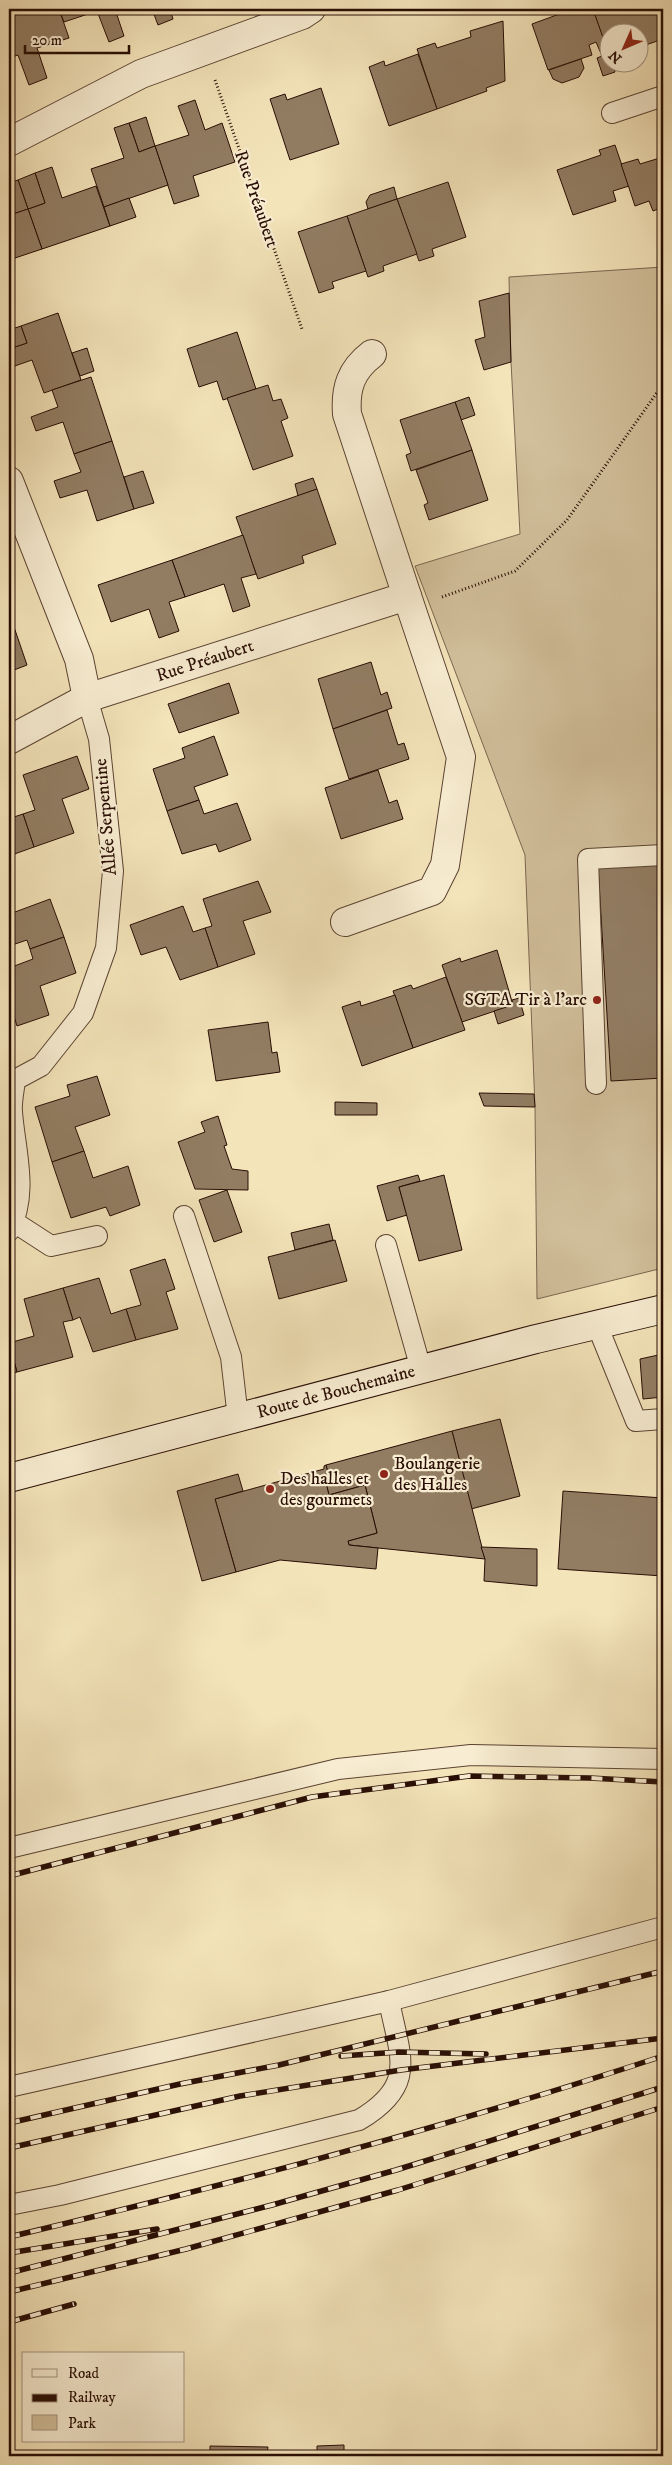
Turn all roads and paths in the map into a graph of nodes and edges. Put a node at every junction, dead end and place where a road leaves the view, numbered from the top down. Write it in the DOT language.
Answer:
graph roads {
  1 [pos="310,9"];
  2 [pos="214,77"];
  3 [pos="663,96"];
  4 [pos="612,113"];
  5 [pos="9,142"];
  6 [pos="302,329"];
  7 [pos="372,354"];
  8 [pos="663,384"];
  9 [pos="9,481"];
  10 [pos="407,596"];
  11 [pos="441,597"];
  12 [pos="87,698"];
  13 [pos="9,740"];
  14 [pos="663,855"];
  15 [pos="345,922"];
  16 [pos="596,1084"];
  17 [pos="184,1216"];
  18 [pos="11,1226"];
  19 [pos="96,1236"];
  20 [pos="386,1245"];
  21 [pos="663,1309"];
  22 [pos="596,1325"];
  23 [pos="421,1369"];
  24 [pos="238,1418"];
  25 [pos="663,1419"];
  26 [pos="9,1478"];
  27 [pos="663,1759"];
  28 [pos="9,1848"];
  29 [pos="663,1926"];
  30 [pos="389,2001"];
  31 [pos="9,2087"];
  32 [pos="9,2204"];
  1 -- 5 [label="street"];
  2 -- 6 [label="path, Rue Préaubert"];
  3 -- 4 [label="lane"];
  7 -- 10 [label="street"];
  8 -- 11 [label="path"];
  9 -- 12 [label="street"];
  10 -- 12 [label="street, Rue Préaubert"];
  10 -- 15 [label="street"];
  12 -- 13 [label="street, Rue Préaubert"];
  12 -- 18 [label="lane, Allée Serpentine"];
  14 -- 16 [label="lane"];
  17 -- 24 [label="lane"];
  18 -- 19 [label="lane"];
  20 -- 23 [label="lane"];
  21 -- 22 [label="street, Route de Bouchemaine"];
  22 -- 23 [label="street, Route de Bouchemaine"];
  22 -- 25 [label="lane"];
  23 -- 24 [label="street, Route de Bouchemaine"];
  24 -- 26 [label="street, Route de Bouchemaine"];
  27 -- 28 [label="lane"];
  29 -- 30 [label="lane"];
  30 -- 31 [label="lane"];
  30 -- 32 [label="lane"];
}
